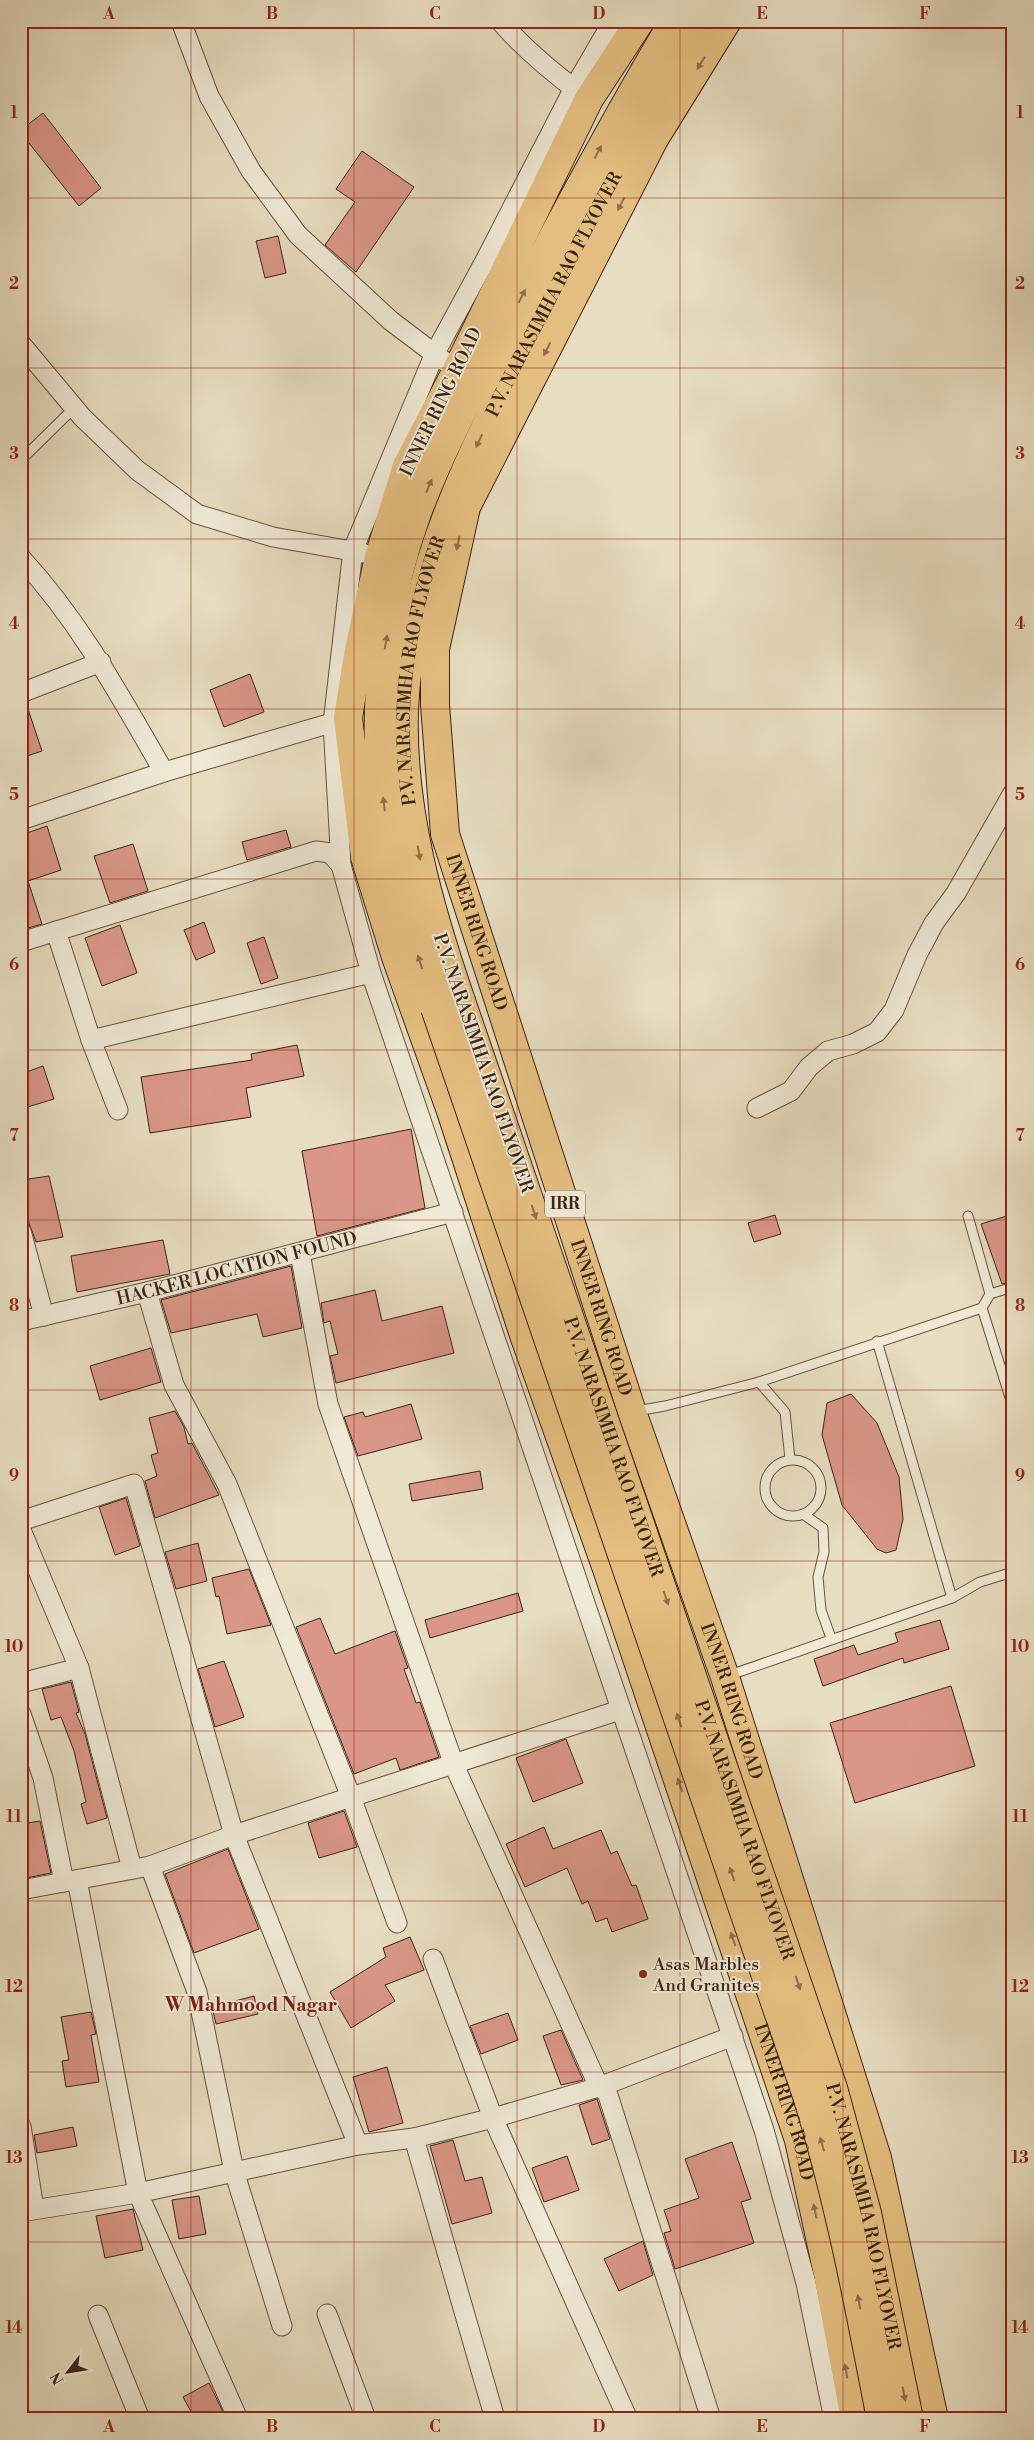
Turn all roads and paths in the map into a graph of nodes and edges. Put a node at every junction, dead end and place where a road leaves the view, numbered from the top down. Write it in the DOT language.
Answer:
graph roads {
  1 [pos="500,21"];
  2 [pos="613,21"];
  3 [pos="640,21"];
  4 [pos="674,21"];
  5 [pos="705,21"];
  6 [pos="727,21"];
  7 [pos="182,24"];
  8 [pos="582,94"];
  9 [pos="21,344"];
  10 [pos="434,353"];
  11 [pos="456,372"];
  12 [pos="74,408"];
  13 [pos="21,460"];
  14 [pos="353,550"];
  15 [pos="379,557"];
  16 [pos="21,558"];
  17 [pos="101,662"];
  18 [pos="21,693"];
  19 [pos="340,720"];
  20 [pos="164,772"];
  21 [pos="1013,792"];
  22 [pos="21,820"];
  23 [pos="341,865"];
  24 [pos="56,931"];
  25 [pos="21,942"];
  26 [pos="371,973"];
  27 [pos="91,1040"];
  28 [pos="757,1108"];
  29 [pos="118,1110"];
  30 [pos="453,1212"];
  31 [pos="968,1216"];
  32 [pos="21,1231"];
  33 [pos="300,1253"];
  34 [pos="1013,1287"];
  35 [pos="147,1292"];
  36 [pos="990,1294"];
  37 [pos="982,1308"];
  38 [pos="44,1316"];
  39 [pos="21,1321"];
  40 [pos="877,1341"];
  41 [pos="759,1382"];
  42 [pos="1013,1407"];
  43 [pos="623,1415"];
  44 [pos="559,1435"];
  45 [pos="790,1459"];
  46 [pos="803,1514"];
  47 [pos="21,1521"];
  48 [pos="21,1530"];
  49 [pos="1013,1572"];
  50 [pos="952,1598"];
  51 [pos="831,1638"];
  52 [pos="79,1668"];
  53 [pos="725,1677"];
  54 [pos="21,1683"];
  55 [pos="620,1710"];
  56 [pos="21,1714"];
  57 [pos="454,1765"];
  58 [pos="352,1797"];
  59 [pos="234,1835"];
  60 [pos="141,1867"];
  61 [pos="70,1881"];
  62 [pos="21,1890"];
  63 [pos="397,1923"];
  64 [pos="434,1959"];
  65 [pos="733,2036"];
  66 [pos="599,2087"];
  67 [pos="493,2118"];
  68 [pos="21,2126"];
  69 [pos="414,2138"];
  70 [pos="358,2144"];
  71 [pos="234,2171"];
  72 [pos="138,2193"];
  73 [pos="28,2211"];
  74 [pos="98,2314"];
  75 [pos="326,2314"];
  76 [pos="282,2326"];
  77 [pos="626,2415"];
  78 [pos="140,2419"];
  79 [pos="238,2419"];
  80 [pos="366,2419"];
  81 [pos="495,2419"];
  82 [pos="711,2419"];
  83 [pos="834,2419"];
  84 [pos="855,2419"];
  85 [pos="881,2419"];
  86 [pos="909,2419"];
  87 [pos="934,2419"];
  1 -- 8 [label="street"];
  2 -- 8 [label="street"];
  3 -- 8 [label="main road, INNER RING ROAD"];
  85 -- 4 [label="main road, P.V. NARASIMHA RAO FLYOVER, one-way, bridge"];
  5 -- 86 [label="main road, P.V. NARASIMHA RAO FLYOVER, one-way, bridge"];
  6 -- 43 [label="main road, INNER RING ROAD / IRR, one-way"];
  7 -- 10 [label="street"];
  8 -- 10 [label="street"];
  8 -- 11 [label="main road, INNER RING ROAD"];
  9 -- 12 [label="street"];
  10 -- 11 [label="street"];
  10 -- 14 [label="street"];
  11 -- 15 [label="main road, INNER RING ROAD"];
  12 -- 13 [label="lane"];
  12 -- 14 [label="street"];
  14 -- 15 [label="street"];
  14 -- 19 [label="street"];
  15 -- 19 [label="main road, INNER RING ROAD"];
  16 -- 17 [label="street"];
  17 -- 18 [label="street"];
  17 -- 20 [label="street"];
  19 -- 20 [label="street"];
  19 -- 23 [label="street"];
  19 -- 44 [label="main road, INNER RING ROAD"];
  20 -- 22 [label="street"];
  21 -- 28 [label="street"];
  23 -- 24 [label="street"];
  23 -- 26 [label="street"];
  24 -- 25 [label="street"];
  24 -- 27 [label="street"];
  26 -- 27 [label="street"];
  26 -- 30 [label="street"];
  27 -- 29 [label="street"];
  30 -- 33 [label="street, HACKER LOCATION FOUND"];
  30 -- 55 [label="street"];
  31 -- 36 [label="lane"];
  32 -- 38 [label="street"];
  33 -- 35 [label="street, HACKER LOCATION FOUND"];
  33 -- 57 [label="street"];
  34 -- 36 [label="lane"];
  35 -- 38 [label="street, HACKER LOCATION FOUND"];
  35 -- 58 [label="street"];
  36 -- 37 [label="lane"];
  37 -- 40 [label="lane"];
  37 -- 42 [label="lane"];
  38 -- 39 [label="street, HACKER LOCATION FOUND"];
  40 -- 41 [label="lane"];
  40 -- 50 [label="lane"];
  41 -- 43 [label="lane"];
  41 -- 45 [label="lane"];
  43 -- 44 [label="lane"];
  43 -- 53 [label="main road, INNER RING ROAD / IRR"];
  84 -- 44 [label="main road, INNER RING ROAD, one-way"];
  45 -- 46 [label="lane"];
  45 -- 46 [label="lane"];
  46 -- 51 [label="lane"];
  47 -- 59 [label="street"];
  48 -- 52 [label="street"];
  49 -- 50 [label="lane"];
  50 -- 51 [label="lane"];
  51 -- 53 [label="lane"];
  52 -- 54 [label="street"];
  52 -- 60 [label="street"];
  53 -- 87 [label="main road, INNER RING ROAD / IRR"];
  55 -- 57 [label="street"];
  55 -- 65 [label="street"];
  56 -- 61 [label="street"];
  57 -- 58 [label="street"];
  57 -- 66 [label="street"];
  58 -- 59 [label="street"];
  58 -- 63 [label="street"];
  59 -- 60 [label="street"];
  59 -- 70 [label="street"];
  60 -- 61 [label="street"];
  60 -- 71 [label="street"];
  61 -- 62 [label="street"];
  61 -- 72 [label="street"];
  64 -- 67 [label="street"];
  65 -- 66 [label="street"];
  65 -- 83 [label="street"];
  66 -- 67 [label="street"];
  66 -- 82 [label="street"];
  67 -- 69 [label="street"];
  67 -- 77 [label="street"];
  68 -- 73 [label="street"];
  69 -- 70 [label="street"];
  69 -- 81 [label="street"];
  70 -- 71 [label="street"];
  71 -- 72 [label="street"];
  71 -- 76 [label="street"];
  72 -- 73 [label="street"];
  72 -- 79 [label="street"];
  74 -- 78 [label="street"];
  75 -- 80 [label="street"];
}
